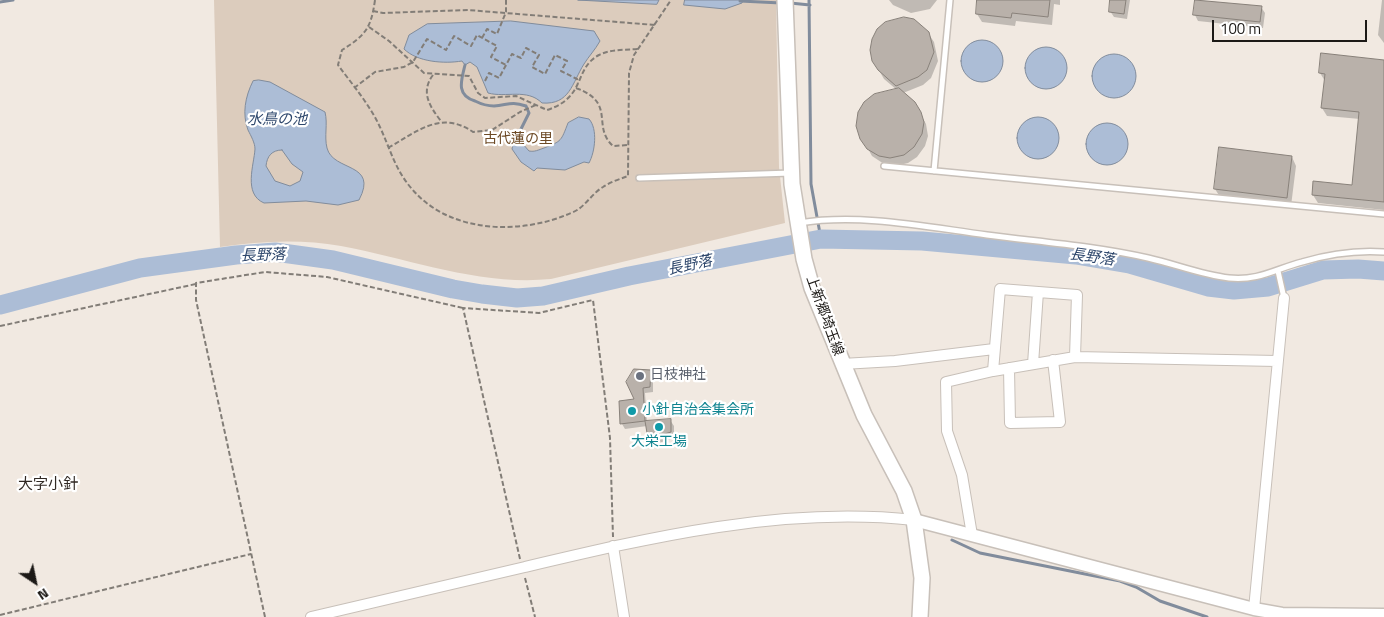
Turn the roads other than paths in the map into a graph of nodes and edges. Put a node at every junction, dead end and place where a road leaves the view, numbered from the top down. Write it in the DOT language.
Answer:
graph roads {
  1 [pos="785,0"];
  2 [pos="950,0"];
  3 [pos="884,166"];
  4 [pos="934,171"];
  5 [pos="791,173"];
  6 [pos="639,178"];
  7 [pos="1384,214"];
  8 [pos="802,225"];
  9 [pos="1384,252"];
  10 [pos="1278,273"];
  11 [pos="1038,292"];
  12 [pos="1284,298"];
  13 [pos="994,349"];
  14 [pos="1074,356"];
  15 [pos="1053,360"];
  16 [pos="1277,361"];
  17 [pos="842,364"];
  18 [pos="1033,364"];
  19 [pos="1010,368"];
  20 [pos="992,371"];
  21 [pos="914,520"];
  22 [pos="972,535"];
  23 [pos="614,546"];
  24 [pos="1254,609"];
  25 [pos="1282,615"];
  26 [pos="1384,615"];
  27 [pos="311,617"];
  28 [pos="624,617"];
  29 [pos="920,617"];
  1 -- 5 [label="main road, 上新郷埼玉線"];
  2 -- 4 [label="lane"];
  3 -- 4 [label="lane"];
  4 -- 7 [label="lane"];
  5 -- 6 [label="lane"];
  5 -- 8 [label="main road, 上新郷埼玉線"];
  8 -- 10 [label="lane"];
  8 -- 17 [label="main road, 上新郷埼玉線"];
  9 -- 10 [label="lane"];
  10 -- 12 [label="lane"];
  11 -- 13 [label="street"];
  11 -- 14 [label="street"];
  11 -- 18 [label="street"];
  12 -- 16 [label="street"];
  13 -- 17 [label="street"];
  13 -- 20 [label="street"];
  14 -- 15 [label="street"];
  14 -- 16 [label="street"];
  15 -- 18 [label="street"];
  15 -- 19 [label="street"];
  16 -- 24 [label="street"];
  17 -- 21 [label="main road, 上新郷埼玉線"];
  18 -- 19 [label="street"];
  19 -- 20 [label="street"];
  20 -- 22 [label="street"];
  21 -- 22 [label="street"];
  21 -- 23 [label="street"];
  21 -- 29 [label="main road, 上新郷埼玉線"];
  22 -- 24 [label="street"];
  23 -- 27 [label="street"];
  23 -- 28 [label="street"];
  24 -- 25 [label="street"];
  25 -- 26 [label="street"];
}
